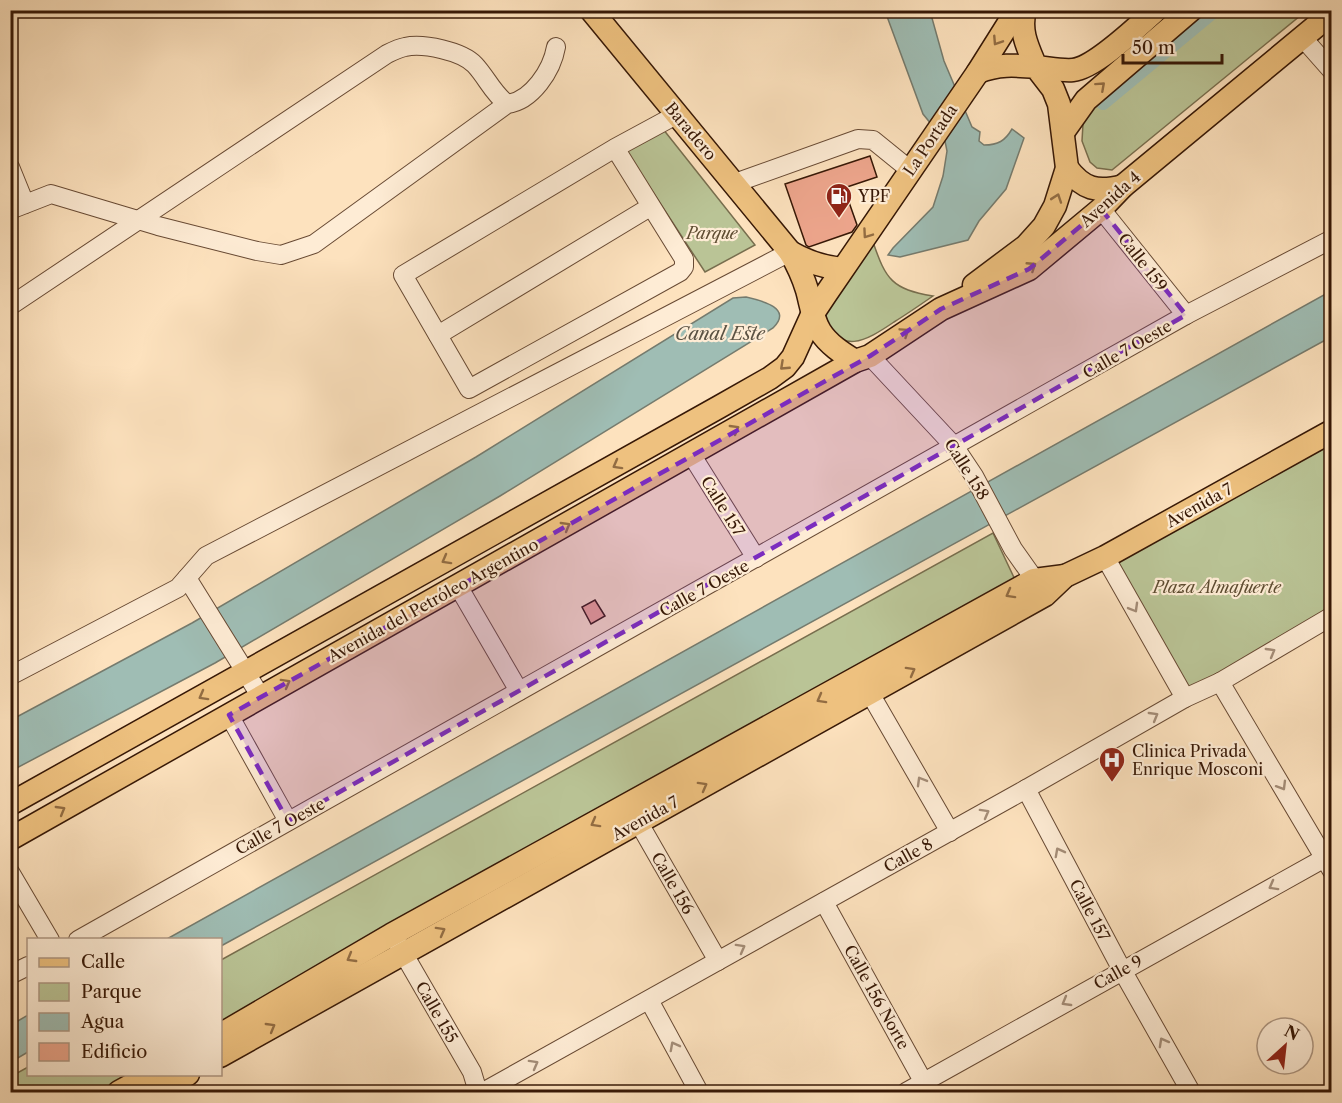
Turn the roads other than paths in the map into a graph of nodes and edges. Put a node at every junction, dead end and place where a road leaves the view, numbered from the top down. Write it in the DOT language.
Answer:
graph roads {
  1 [pos="591,10"];
  2 [pos="1017,10"];
  3 [pos="1025,10"];
  4 [pos="1156,10"];
  5 [pos="1191,10"];
  6 [pos="1332,13"];
  7 [pos="1302,37"];
  8 [pos="556,47"];
  9 [pos="1036,67"];
  10 [pos="1332,71"];
  11 [pos="978,72"];
  12 [pos="507,104"];
  13 [pos="676,115"];
  14 [pos="1064,131"];
  15 [pos="615,148"];
  16 [pos="10,167"];
  17 [pos="1067,168"];
  18 [pos="910,170"];
  19 [pos="735,183"];
  20 [pos="1123,186"];
  21 [pos="18,207"];
  22 [pos="650,207"];
  23 [pos="1101,209"];
  24 [pos="137,220"];
  25 [pos="1332,239"];
  26 [pos="790,252"];
  27 [pos="842,269"];
  28 [pos="10,306"];
  29 [pos="941,309"];
  30 [pos="812,315"];
  31 [pos="1185,315"];
  32 [pos="438,335"];
  33 [pos="862,359"];
  34 [pos="1332,431"];
  35 [pos="954,446"];
  36 [pos="691,454"];
  37 [pos="1105,557"];
  38 [pos="756,558"];
  39 [pos="187,578"];
  40 [pos="458,586"];
  41 [pos="1040,588"];
  42 [pos="1332,616"];
  43 [pos="240,666"];
  44 [pos="10,676"];
  45 [pos="1220,682"];
  46 [pos="865,685"];
  47 [pos="519,691"];
  48 [pos="261,697"];
  49 [pos="1185,698"];
  50 [pos="228,715"];
  51 [pos="1026,789"];
  52 [pos="10,804"];
  53 [pos="633,813"];
  54 [pos="288,821"];
  55 [pos="950,832"];
  56 [pos="10,839"];
  57 [pos="1329,861"];
  58 [pos="10,872"];
  59 [pos="824,902"];
  60 [pos="50,938"];
  61 [pos="80,938"];
  62 [pos="397,944"];
  63 [pos="718,961"];
  64 [pos="27,966"];
  65 [pos="1122,970"];
  66 [pos="10,975"];
  67 [pos="649,1000"];
  68 [pos="222,1034"];
  69 [pos="222,1055"];
  70 [pos="148,1076"];
  71 [pos="180,1081"];
  72 [pos="926,1088"];
  73 [pos="120,1092"];
  74 [pos="156,1092"];
  75 [pos="478,1092"];
  76 [pos="483,1092"];
  77 [pos="699,1092"];
  78 [pos="906,1092"];
  79 [pos="1191,1092"];
  1 -- 13 [label="main road, Baradero"];
  2 -- 11 [label="main road, La Portada, one-way"];
  3 -- 9 [label="main road"];
  4 -- 9 [label="main road"];
  14 -- 5 [label="main road, one-way"];
  6 -- 7 [label="main road, Avenida 4"];
  7 -- 10 [label="street"];
  7 -- 20 [label="main road, Avenida 4"];
  8 -- 12 [label="street"];
  9 -- 11 [label="main road"];
  9 -- 14 [label="main road"];
  11 -- 18 [label="main road, La Portada"];
  12 -- 24 [label="street"];
  12 -- 24 [label="street"];
  13 -- 15 [label="street"];
  13 -- 19 [label="main road, Baradero"];
  14 -- 17 [label="main road"];
  15 -- 22 [label="street"];
  15 -- 32 [label="street"];
  16 -- 21 [label="street"];
  17 -- 20 [label="main road"];
  29 -- 17 [label="main road, one-way"];
  18 -- 19 [label="street"];
  18 -- 27 [label="main road, La Portada, one-way"];
  19 -- 26 [label="main road, Baradero"];
  20 -- 23 [label="main road, Avenida 4"];
  21 -- 24 [label="street"];
  22 -- 32 [label="street"];
  22 -- 32 [label="street"];
  29 -- 23 [label="main road, Avenida 4, one-way"];
  23 -- 31 [label="street, Calle 159"];
  24 -- 28 [label="street"];
  25 -- 31 [label="street, Calle 7 Oeste"];
  26 -- 27 [label="main road, Baradero"];
  26 -- 30 [label="main road, Baradero"];
  26 -- 39 [label="street"];
  27 -- 30 [label="main road, La Portada"];
  33 -- 29 [label="main road, Avenida 4, one-way"];
  30 -- 33 [label="main road, Baradero"];
  30 -- 43 [label="main road, Avenida del Petróleo Argentino, one-way"];
  31 -- 35 [label="street, Calle 7 Oeste"];
  33 -- 35 [label="street, Calle 158"];
  36 -- 33 [label="main road, Avenida del Petróleo Argentino, one-way"];
  34 -- 37 [label="main road, Avenida 7"];
  35 -- 38 [label="street, Calle 7 Oeste"];
  35 -- 41 [label="street, Calle 158"];
  36 -- 38 [label="street, Calle 157"];
  40 -- 36 [label="main road, Avenida del Petróleo Argentino, one-way"];
  37 -- 41 [label="main road, Avenida 7"];
  37 -- 49 [label="street, one-way"];
  38 -- 47 [label="street, Calle 7 Oeste"];
  39 -- 43 [label="street"];
  39 -- 44 [label="street"];
  40 -- 47 [label="street"];
  48 -- 40 [label="main road, Avenida del Petróleo Argentino, one-way"];
  41 -- 46 [label="main road, Avenida 7"];
  45 -- 42 [label="street, Calle 8, one-way"];
  43 -- 48 [label="street"];
  43 -- 52 [label="main road, Avenida del Petróleo Argentino, one-way"];
  45 -- 49 [label="street, Calle 8"];
  45 -- 57 [label="street, one-way"];
  46 -- 53 [label="main road, Avenida 7"];
  55 -- 46 [label="street, one-way"];
  47 -- 54 [label="street, Calle 7 Oeste"];
  48 -- 50 [label="main road, Avenida del Petróleo Argentino"];
  51 -- 49 [label="street, Calle 8, one-way"];
  50 -- 54 [label="street"];
  56 -- 50 [label="main road, Avenida del Petróleo Argentino, one-way"];
  55 -- 51 [label="street, Calle 8, one-way"];
  65 -- 51 [label="street, Calle 157, one-way"];
  53 -- 62 [label="main road, Avenida 7"];
  53 -- 63 [label="street, Calle 156"];
  54 -- 61 [label="street, Calle 7 Oeste"];
  55 -- 59 [label="street, Calle 8"];
  57 -- 65 [label="street, Calle 9, one-way"];
  58 -- 60 [label="street"];
  63 -- 59 [label="street, Calle 8, one-way"];
  59 -- 72 [label="street, Calle 156 Norte"];
  62 -- 68 [label="main road, Avenida 7, one-way"];
  69 -- 62 [label="main road, Avenida 7, one-way"];
  62 -- 75 [label="street, Calle 155"];
  63 -- 67 [label="street, Calle 8"];
  64 -- 66 [label="street"];
  65 -- 72 [label="street, Calle 9, one-way"];
  79 -- 65 [label="street, Calle 157, one-way"];
  76 -- 67 [label="street, Calle 8, one-way"];
  77 -- 67 [label="street, one-way"];
  70 -- 73 [label="main road"];
  71 -- 74 [label="main road"];
  72 -- 78 [label="street, Calle 9"];
}
